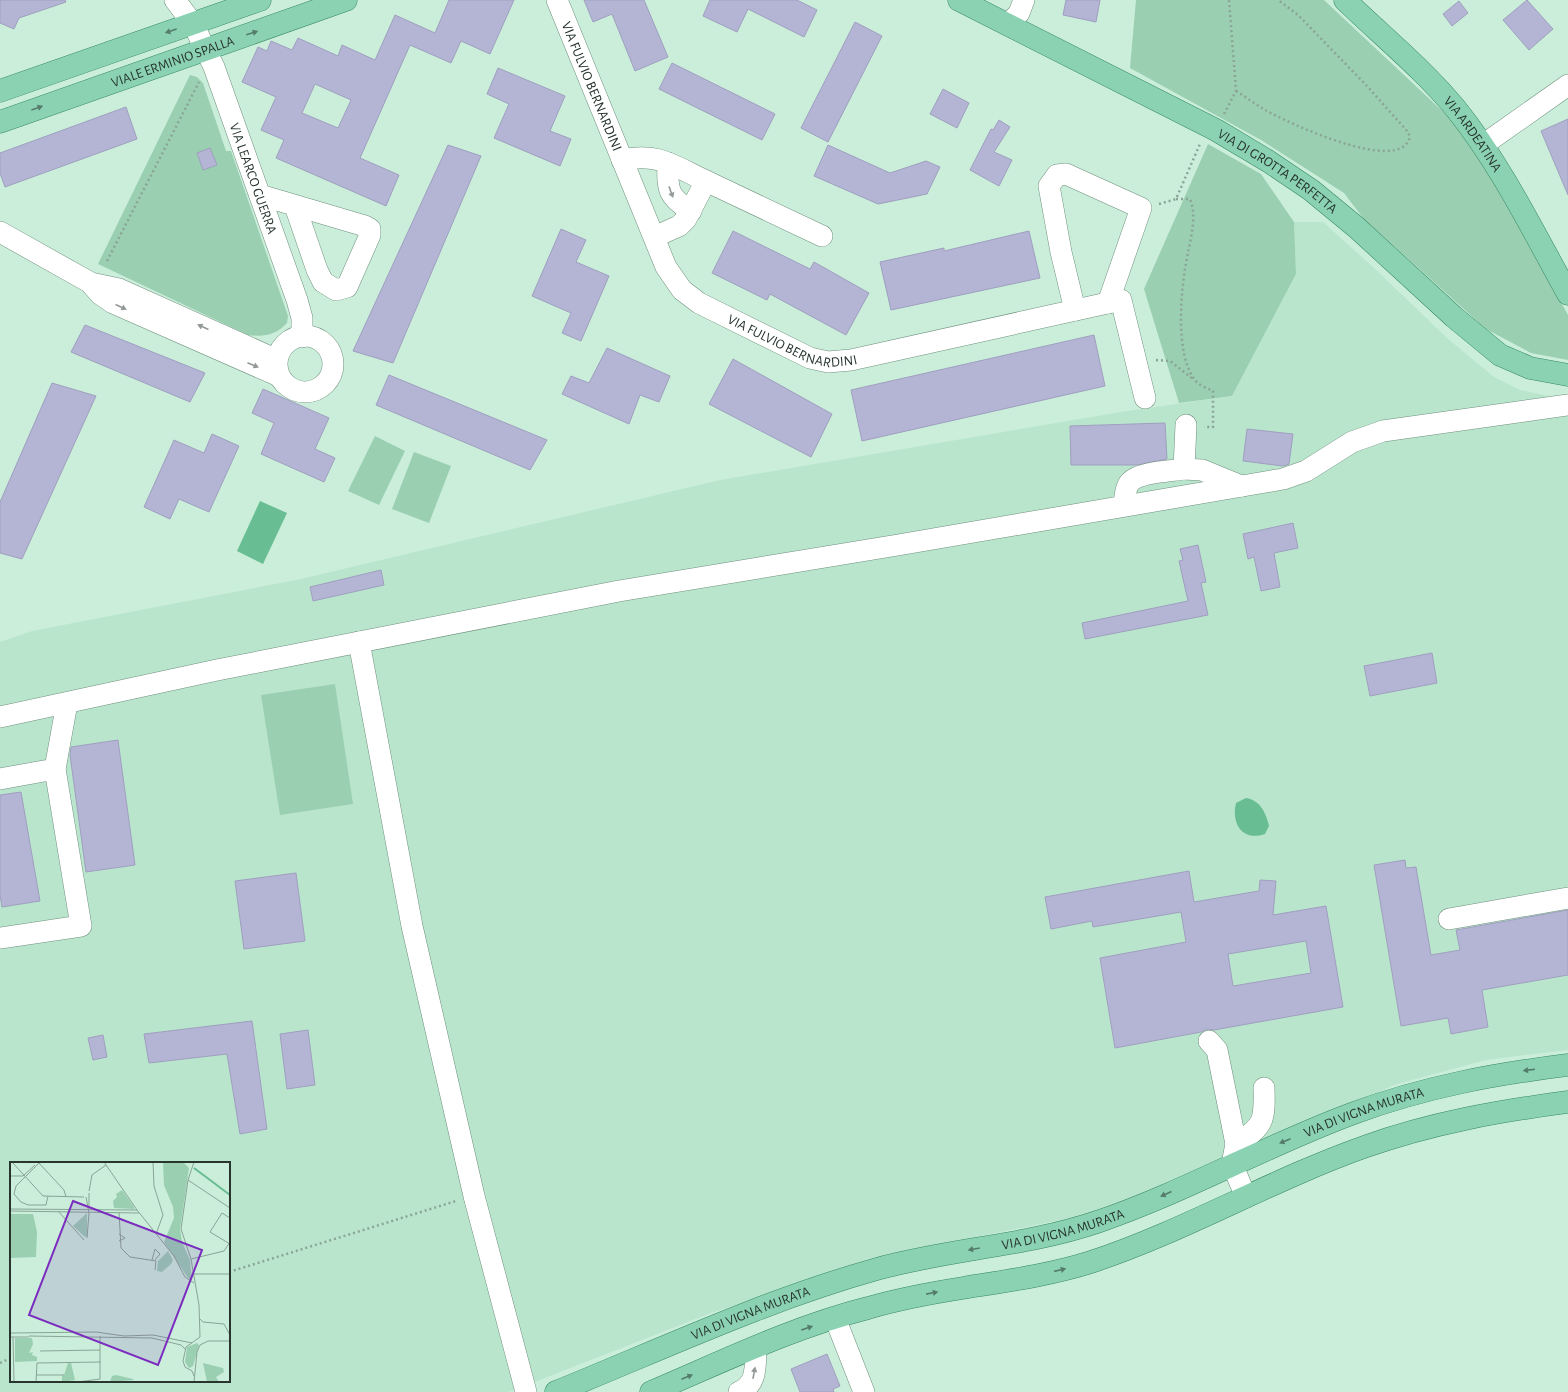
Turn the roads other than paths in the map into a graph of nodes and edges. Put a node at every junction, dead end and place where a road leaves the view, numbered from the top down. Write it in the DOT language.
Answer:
graph roads {
  1 [pos="174,0"];
  2 [pos="193,0"];
  3 [pos="260,0"];
  4 [pos="346,0"];
  5 [pos="557,0"];
  6 [pos="959,0"];
  7 [pos="1024,0"];
  8 [pos="1345,0"];
  9 [pos="193,24"];
  10 [pos="1008,25"];
  11 [pos="205,48"];
  12 [pos="1568,84"];
  13 [pos="0,91"];
  14 [pos="0,122"];
  15 [pos="1483,145"];
  16 [pos="622,160"];
  17 [pos="668,163"];
  18 [pos="706,181"];
  19 [pos="260,195"];
  20 [pos="295,206"];
  21 [pos="691,211"];
  22 [pos="0,232"];
  23 [pos="654,236"];
  24 [pos="822,236"];
  25 [pos="1568,293"];
  26 [pos="1108,303"];
  27 [pos="1075,310"];
  28 [pos="302,337"];
  29 [pos="278,368"];
  30 [pos="1568,375"];
  31 [pos="1145,398"];
  32 [pos="1568,405"];
  33 [pos="1186,425"];
  34 [pos="1184,469"];
  35 [pos="1240,486"];
  36 [pos="1124,505"];
  37 [pos="360,642"];
  38 [pos="67,703"];
  39 [pos="0,717"];
  40 [pos="55,769"];
  41 [pos="0,779"];
  42 [pos="1568,898"];
  43 [pos="1449,919"];
  44 [pos="0,938"];
  45 [pos="1209,1041"];
  46 [pos="1568,1065"];
  47 [pos="1264,1088"];
  48 [pos="1568,1102"];
  49 [pos="1234,1154"];
  50 [pos="1246,1197"];
  51 [pos="834,1318"];
  52 [pos="756,1348"];
  53 [pos="526,1392"];
  54 [pos="556,1392"];
  55 [pos="651,1392"];
  56 [pos="739,1392"];
  57 [pos="864,1392"];
  1 -- 9 [label="street, VIA LEARCO GUERRA"];
  2 -- 9 [label="street, VIA LEARCO GUERRA"];
  3 -- 9 [label="main road, VIALE ERMINIO SPALLA"];
  11 -- 4 [label="main road, VIALE ERMINIO SPALLA, one-way"];
  5 -- 16 [label="street, VIA FULVIO BERNARDINI"];
  6 -- 10 [label="main road, VIA DI GROTTA PERFETTA"];
  7 -- 10 [label="street"];
  8 -- 15 [label="main road, VIA ARDEATINA"];
  9 -- 11 [label="street, VIA LEARCO GUERRA"];
  9 -- 13 [label="main road, VIALE ERMINIO SPALLA, one-way"];
  10 -- 30 [label="main road, VIA DI GROTTA PERFETTA"];
  14 -- 11 [label="main road, VIALE ERMINIO SPALLA, one-way"];
  11 -- 19 [label="street, VIA LEARCO GUERRA"];
  12 -- 15 [label="street"];
  15 -- 25 [label="main road, VIA ARDEATINA"];
  16 -- 17 [label="street"];
  16 -- 23 [label="street, VIA FULVIO BERNARDINI"];
  17 -- 18 [label="street"];
  17 -- 21 [label="street, one-way"];
  18 -- 21 [label="street"];
  18 -- 24 [label="street"];
  19 -- 20 [label="street"];
  19 -- 28 [label="street, VIA LEARCO GUERRA"];
  21 -- 23 [label="street"];
  22 -- 29 [label="street"];
  23 -- 27 [label="street, VIA FULVIO BERNARDINI"];
  26 -- 27 [label="street, VIA FULVIO BERNARDINI"];
  26 -- 27 [label="street"];
  26 -- 31 [label="street, VIA FULVIO BERNARDINI"];
  28 -- 29 [label="street"];
  28 -- 29 [label="street"];
  32 -- 35 [label="street"];
  33 -- 34 [label="street"];
  34 -- 35 [label="street"];
  34 -- 36 [label="street"];
  35 -- 36 [label="street"];
  36 -- 37 [label="street"];
  37 -- 38 [label="street"];
  37 -- 53 [label="street"];
  38 -- 39 [label="street"];
  38 -- 40 [label="street"];
  40 -- 41 [label="street"];
  40 -- 44 [label="street"];
  42 -- 43 [label="street"];
  45 -- 49 [label="street"];
  46 -- 49 [label="main road, VIA DI VIGNA MURATA, one-way"];
  47 -- 49 [label="street"];
  48 -- 50 [label="main road"];
  49 -- 50 [label="street"];
  49 -- 54 [label="main road, VIA DI VIGNA MURATA, one-way"];
  51 -- 50 [label="main road, one-way"];
  52 -- 51 [label="main road, one-way"];
  51 -- 57 [label="street"];
  55 -- 52 [label="main road, one-way"];
  56 -- 52 [label="street, one-way"];
}
